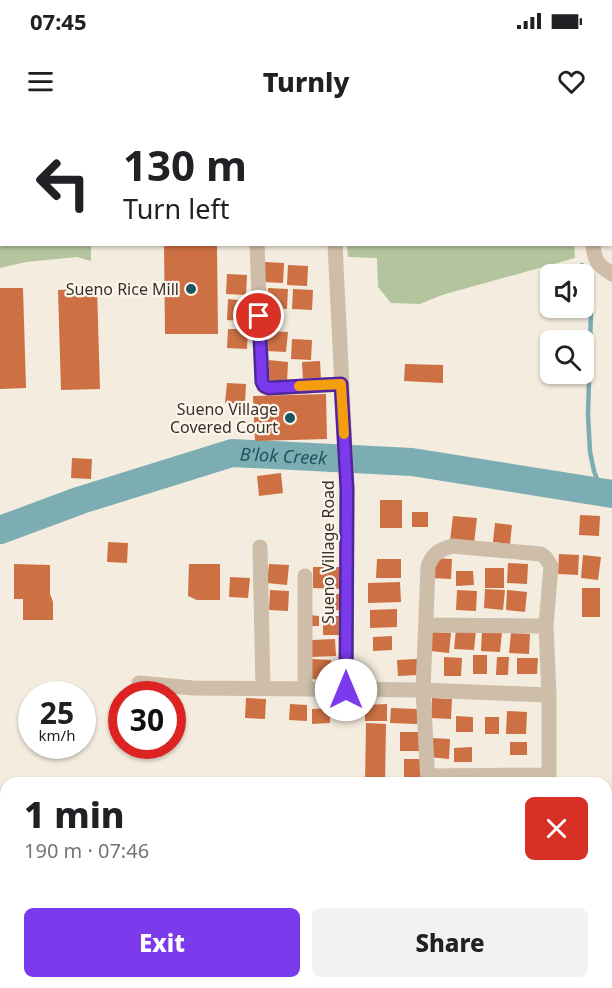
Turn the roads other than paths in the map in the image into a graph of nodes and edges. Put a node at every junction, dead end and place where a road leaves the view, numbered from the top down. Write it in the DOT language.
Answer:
graph roads {
  1 [pos="257,246"];
  2 [pos="335,246"];
  3 [pos="593,246"];
  4 [pos="612,274"];
  5 [pos="341,384"];
  6 [pos="260,547"];
  7 [pos="305,576"];
  8 [pos="426,625"];
  9 [pos="546,626"];
  10 [pos="186,687"];
  11 [pos="263,688"];
  12 [pos="305,689"];
  13 [pos="346,690"];
  14 [pos="423,690"];
  15 [pos="549,695"];
  16 [pos="429,777"];
  17 [pos="549,777"];
  1 -- 5 [label="street"];
  2 -- 5 [label="street, Sueno Village Road"];
  3 -- 4 [label="street"];
  5 -- 13 [label="street, Sueno Village Road"];
  6 -- 11 [label="street"];
  7 -- 12 [label="street"];
  8 -- 9 [label="street"];
  8 -- 9 [label="street"];
  8 -- 14 [label="street"];
  9 -- 15 [label="street"];
  10 -- 11 [label="street"];
  11 -- 12 [label="street"];
  12 -- 13 [label="street"];
  13 -- 14 [label="street"];
  14 -- 15 [label="street"];
  14 -- 16 [label="street"];
  15 -- 17 [label="street"];
}
